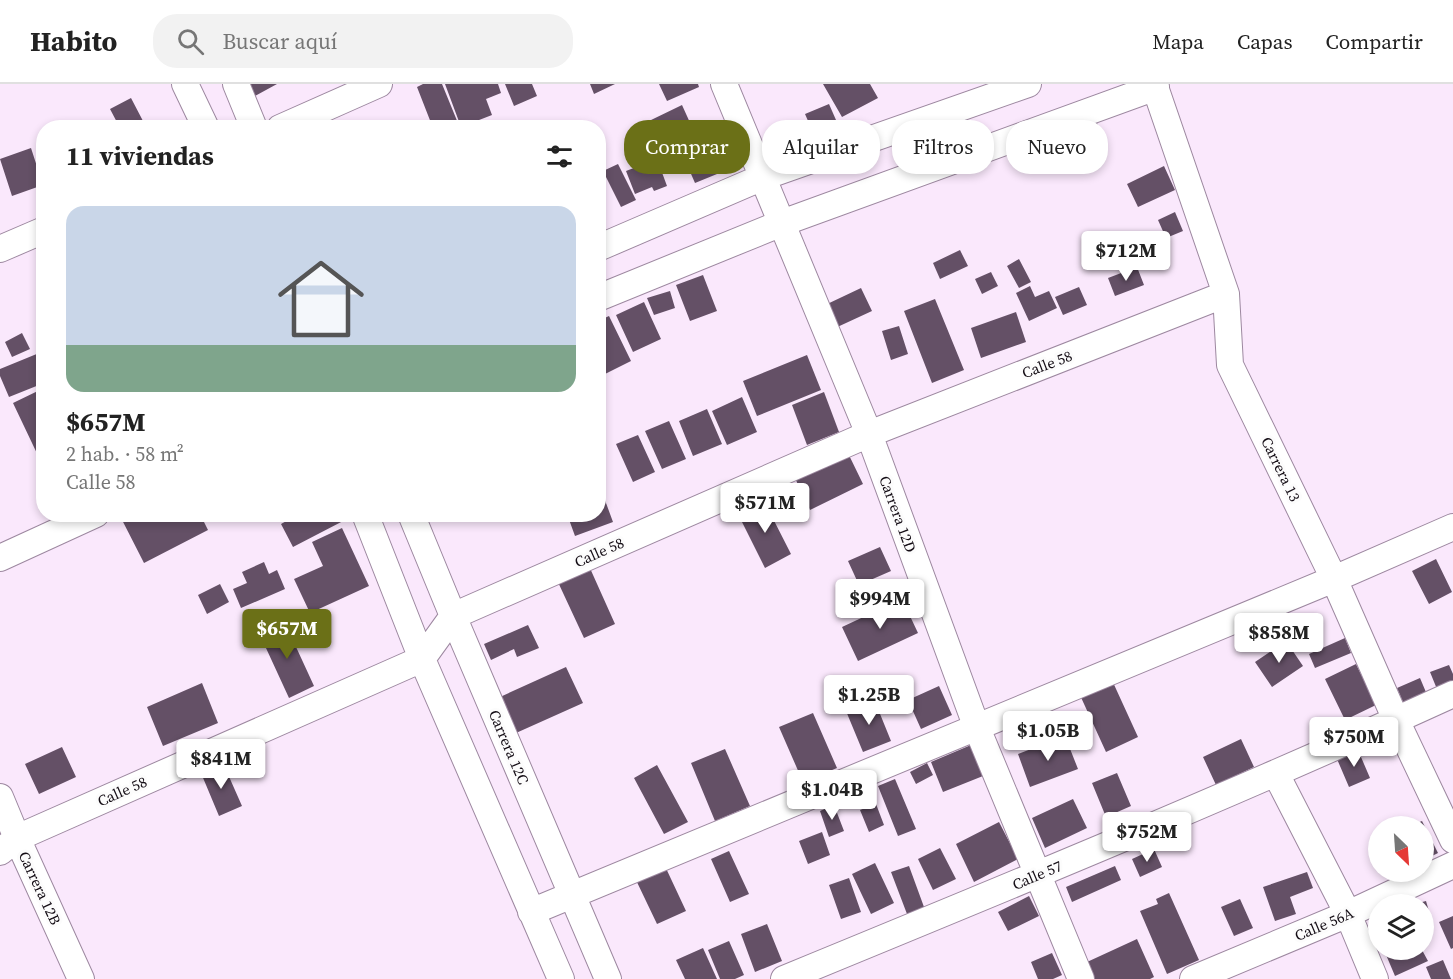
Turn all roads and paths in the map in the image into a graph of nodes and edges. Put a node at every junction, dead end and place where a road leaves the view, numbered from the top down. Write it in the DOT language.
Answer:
graph roads {
  1 [pos="185,84"];
  2 [pos="236,84"];
  3 [pos="379,84"];
  4 [pos="724,84"];
  5 [pos="1028,84"];
  6 [pos="1155,86"];
  7 [pos="202,120"];
  8 [pos="251,120"];
  9 [pos="298,120"];
  10 [pos="763,177"];
  11 [pos="782,223"];
  12 [pos="36,233"];
  13 [pos="606,245"];
  14 [pos="0,249"];
  15 [pos="1226,294"];
  16 [pos="606,295"];
  17 [pos="869,434"];
  18 [pos="79,522"];
  19 [pos="368,522"];
  20 [pos="414,522"];
  21 [pos="1453,527"];
  22 [pos="0,558"];
  23 [pos="1334,579"];
  24 [pos="453,616"];
  25 [pos="422,659"];
  26 [pos="1453,694"];
  27 [pos="1396,720"];
  28 [pos="977,728"];
  29 [pos="1276,774"];
  30 [pos="0,797"];
  31 [pos="1453,840"];
  32 [pos="8,845"];
  33 [pos="1453,865"];
  34 [pos="1037,875"];
  35 [pos="573,896"];
  36 [pos="531,912"];
  37 [pos="1348,914"];
  38 [pos="81,979"];
  39 [pos="561,979"];
  40 [pos="608,979"];
  41 [pos="784,979"];
  42 [pos="1081,979"];
  43 [pos="1193,979"];
  44 [pos="1375,979"];
  1 -- 7 [label="street"];
  2 -- 8 [label="street"];
  3 -- 9 [label="street"];
  4 -- 10 [label="street, Carrera 12D"];
  5 -- 10 [label="street"];
  6 -- 11 [label="street"];
  6 -- 15 [label="street, Carrera 13"];
  10 -- 11 [label="street, Carrera 12D"];
  10 -- 13 [label="street"];
  11 -- 16 [label="street"];
  11 -- 17 [label="street, Carrera 12D"];
  12 -- 14 [label="street"];
  15 -- 17 [label="street, Calle 58"];
  15 -- 23 [label="street, Carrera 13"];
  17 -- 24 [label="street, Calle 58"];
  17 -- 28 [label="street, Carrera 12D"];
  18 -- 22 [label="street"];
  19 -- 25 [label="street"];
  20 -- 24 [label="street, Carrera 12C"];
  21 -- 23 [label="street"];
  23 -- 27 [label="street, Carrera 13"];
  23 -- 28 [label="street"];
  24 -- 25 [label="street"];
  24 -- 35 [label="street, Carrera 12C"];
  25 -- 32 [label="street, Calle 58"];
  25 -- 36 [label="street"];
  26 -- 27 [label="street, Calle 57"];
  27 -- 29 [label="street, Calle 57"];
  27 -- 31 [label="street, Carrera 13"];
  28 -- 34 [label="street, Carrera 12D"];
  28 -- 35 [label="street"];
  29 -- 34 [label="street, Calle 57"];
  29 -- 37 [label="street"];
  30 -- 32 [label="street, Carrera 12B"];
  32 -- 38 [label="street, Carrera 12B"];
  33 -- 37 [label="street, Calle 56A"];
  34 -- 41 [label="street, Calle 57"];
  34 -- 42 [label="street, Carrera 12D"];
  35 -- 36 [label="street"];
  35 -- 40 [label="street, Carrera 12C"];
  36 -- 39 [label="street"];
  37 -- 43 [label="street, Calle 56A"];
  37 -- 44 [label="street"];
}
